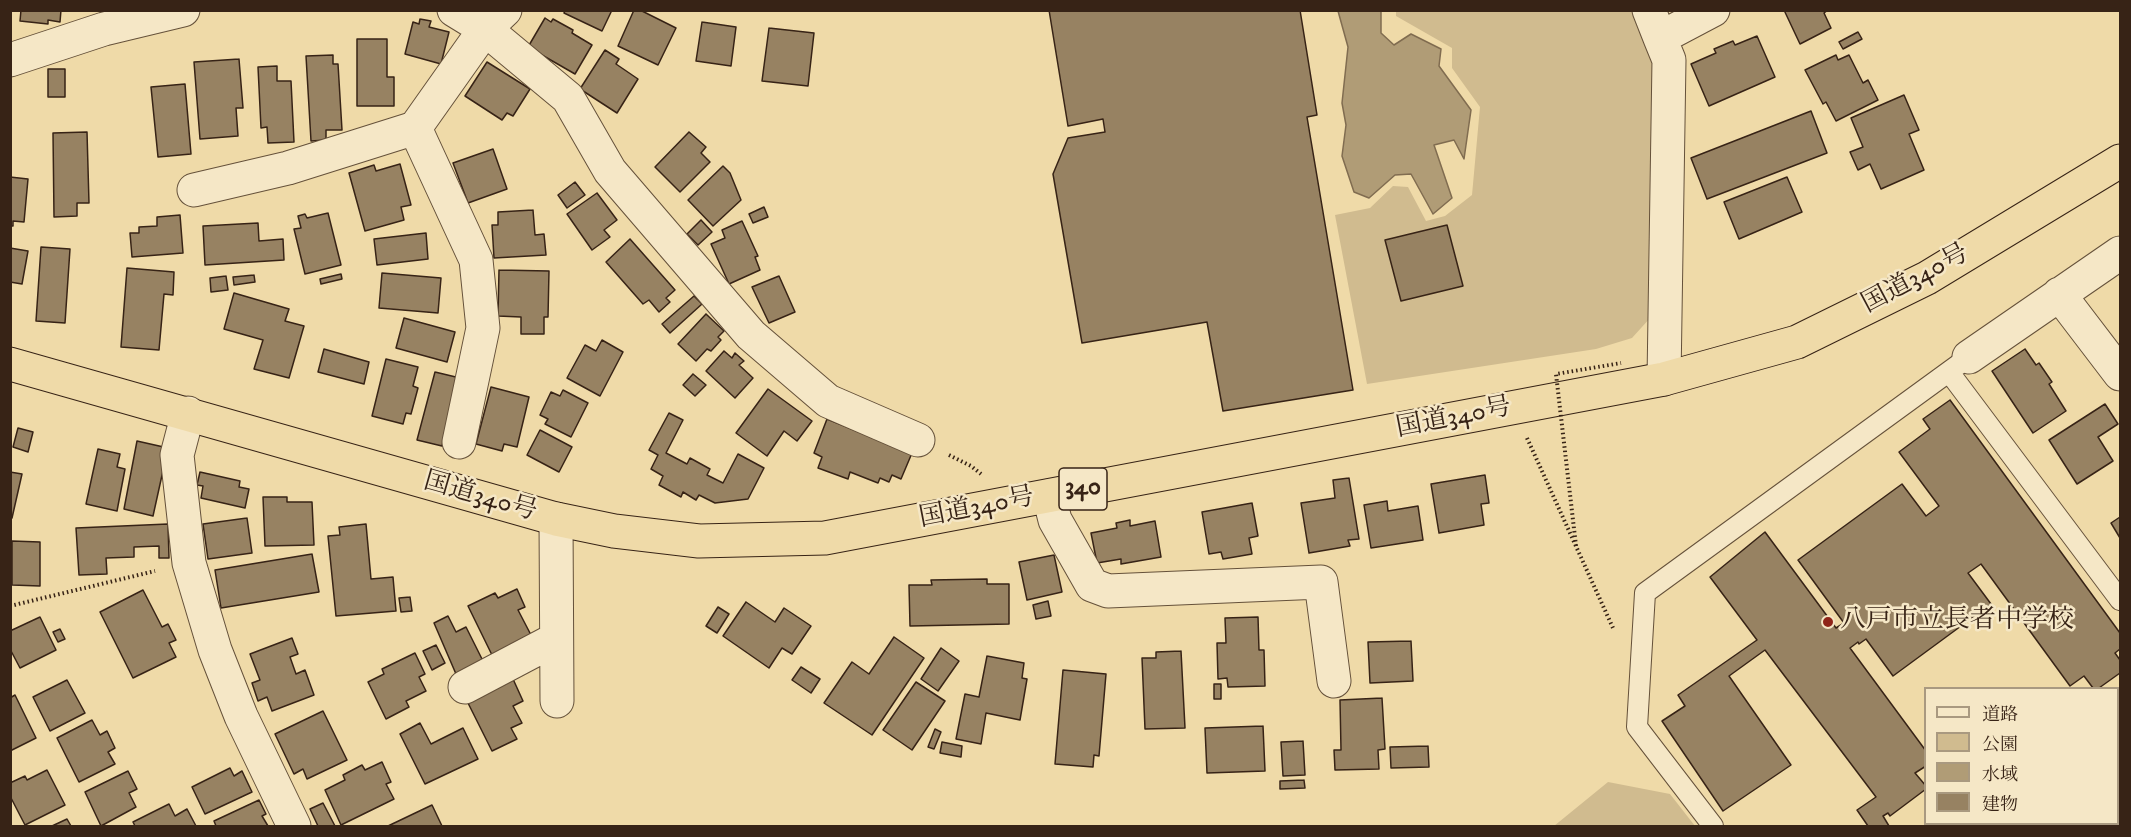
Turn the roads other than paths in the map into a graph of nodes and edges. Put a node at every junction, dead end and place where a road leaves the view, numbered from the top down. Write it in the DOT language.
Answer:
graph roads {
  1 [pos="183,10"];
  2 [pos="454,10"];
  3 [pos="1713,10"];
  4 [pos="106,20"];
  5 [pos="495,20"];
  6 [pos="1655,24"];
  7 [pos="10,60"];
  8 [pos="415,128"];
  9 [pos="2121,161"];
  10 [pos="194,190"];
  11 [pos="2121,253"];
  12 [pos="2059,294"];
  13 [pos="10,364"];
  14 [pos="1959,364"];
  15 [pos="2121,374"];
  16 [pos="1665,379"];
  17 [pos="188,413"];
  18 [pos="918,440"];
  19 [pos="459,442"];
  20 [pos="1049,496"];
  21 [pos="555,519"];
  22 [pos="2121,600"];
  23 [pos="556,639"];
  24 [pos="1334,681"];
  25 [pos="465,687"];
  26 [pos="557,701"];
  27 [pos="294,826"];
  28 [pos="1713,826"];
  1 -- 4 [label="street"];
  2 -- 5 [label="street"];
  3 -- 6 [label="street"];
  4 -- 7 [label="street"];
  5 -- 8 [label="street"];
  5 -- 18 [label="street"];
  6 -- 16 [label="street"];
  8 -- 10 [label="street"];
  8 -- 19 [label="street"];
  9 -- 16 [label="highway, 国道340号 / 340"];
  11 -- 12 [label="street"];
  12 -- 14 [label="street"];
  12 -- 15 [label="street"];
  13 -- 17 [label="highway, 国道340号 / 340"];
  14 -- 22 [label="lane"];
  14 -- 28 [label="lane"];
  16 -- 20 [label="highway, 国道340号 / 340"];
  17 -- 21 [label="highway, 国道340号 / 340"];
  17 -- 27 [label="street"];
  20 -- 21 [label="highway, 国道340号 / 340"];
  20 -- 24 [label="street"];
  21 -- 23 [label="street"];
  23 -- 25 [label="street"];
  23 -- 26 [label="street"];
}
